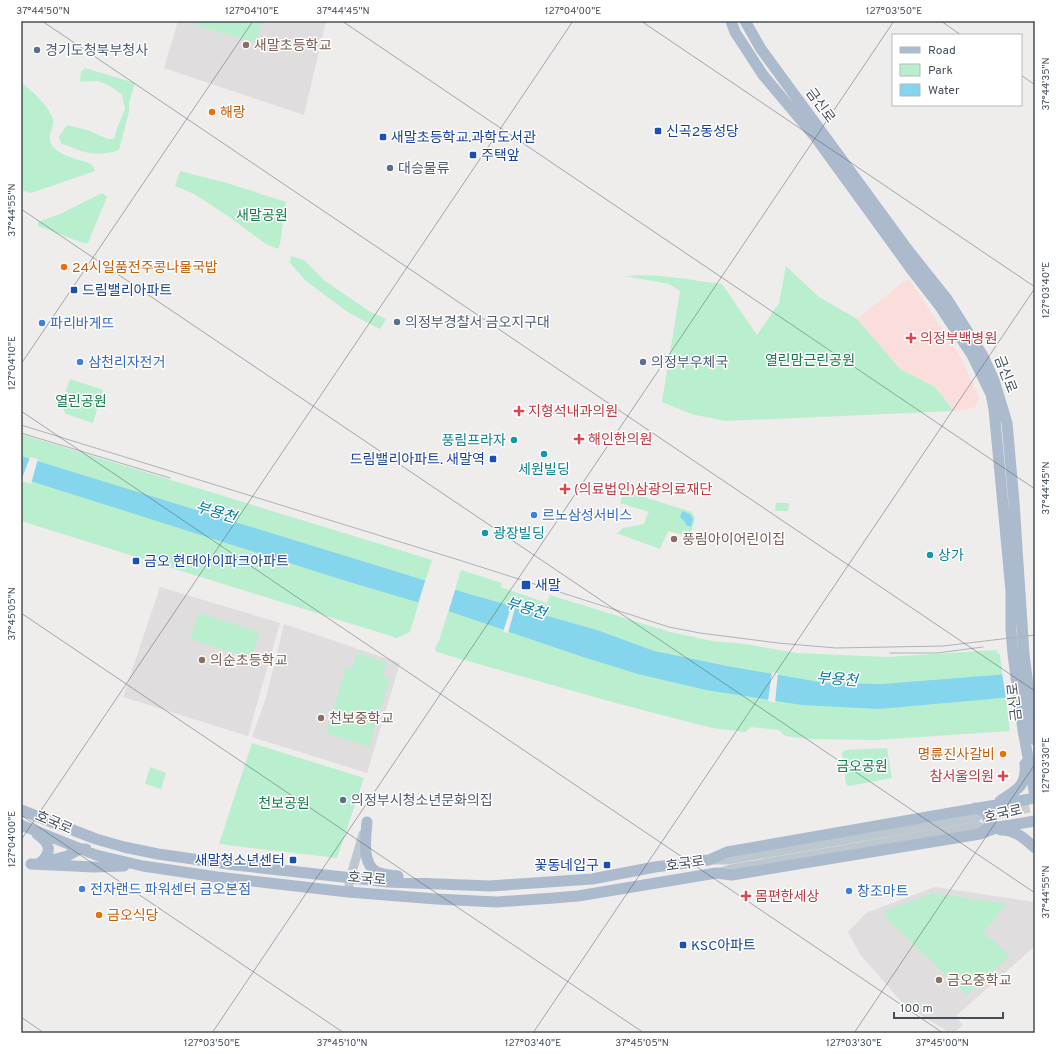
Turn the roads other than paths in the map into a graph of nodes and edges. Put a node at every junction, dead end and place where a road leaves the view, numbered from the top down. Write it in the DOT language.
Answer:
graph roads {
  1 [pos="731,21"];
  2 [pos="746,21"];
  3 [pos="1019,654"];
  4 [pos="1029,736"];
  5 [pos="1035,797"];
  6 [pos="994,805"];
  7 [pos="21,810"];
  8 [pos="1035,821"];
  9 [pos="367,822"];
  10 [pos="980,823"];
  11 [pos="22,825"];
  12 [pos="124,847"];
  13 [pos="1035,848"];
  14 [pos="80,849"];
  15 [pos="40,862"];
  16 [pos="143,866"];
  17 [pos="350,879"];
  18 [pos="446,884"];
  19 [pos="348,892"];
  1 -- 3 [label="main road, 금신로"];
  2 -- 3 [label="main road, 금신로"];
  3 -- 4 [label="main road"];
  4 -- 5 [label="main road"];
  4 -- 6 [label="main road"];
  5 -- 6 [label="main road, 호국로"];
  6 -- 10 [label="main road, 호국로"];
  7 -- 12 [label="main road, 호국로"];
  8 -- 10 [label="main road, 호국로"];
  9 -- 17 [label="street"];
  9 -- 18 [label="main road"];
  10 -- 13 [label="main road"];
  10 -- 18 [label="main road, 호국로"];
  10 -- 19 [label="main road, 호국로"];
  11 -- 14 [label="main road, 호국로"];
  11 -- 15 [label="main road"];
  12 -- 14 [label="main road"];
  12 -- 17 [label="main road, 호국로"];
  14 -- 15 [label="main road"];
  14 -- 16 [label="main road, 호국로"];
  15 -- 16 [label="main road"];
  16 -- 19 [label="main road, 호국로"];
  17 -- 18 [label="main road, 호국로"];
  17 -- 19 [label="street"];
}
